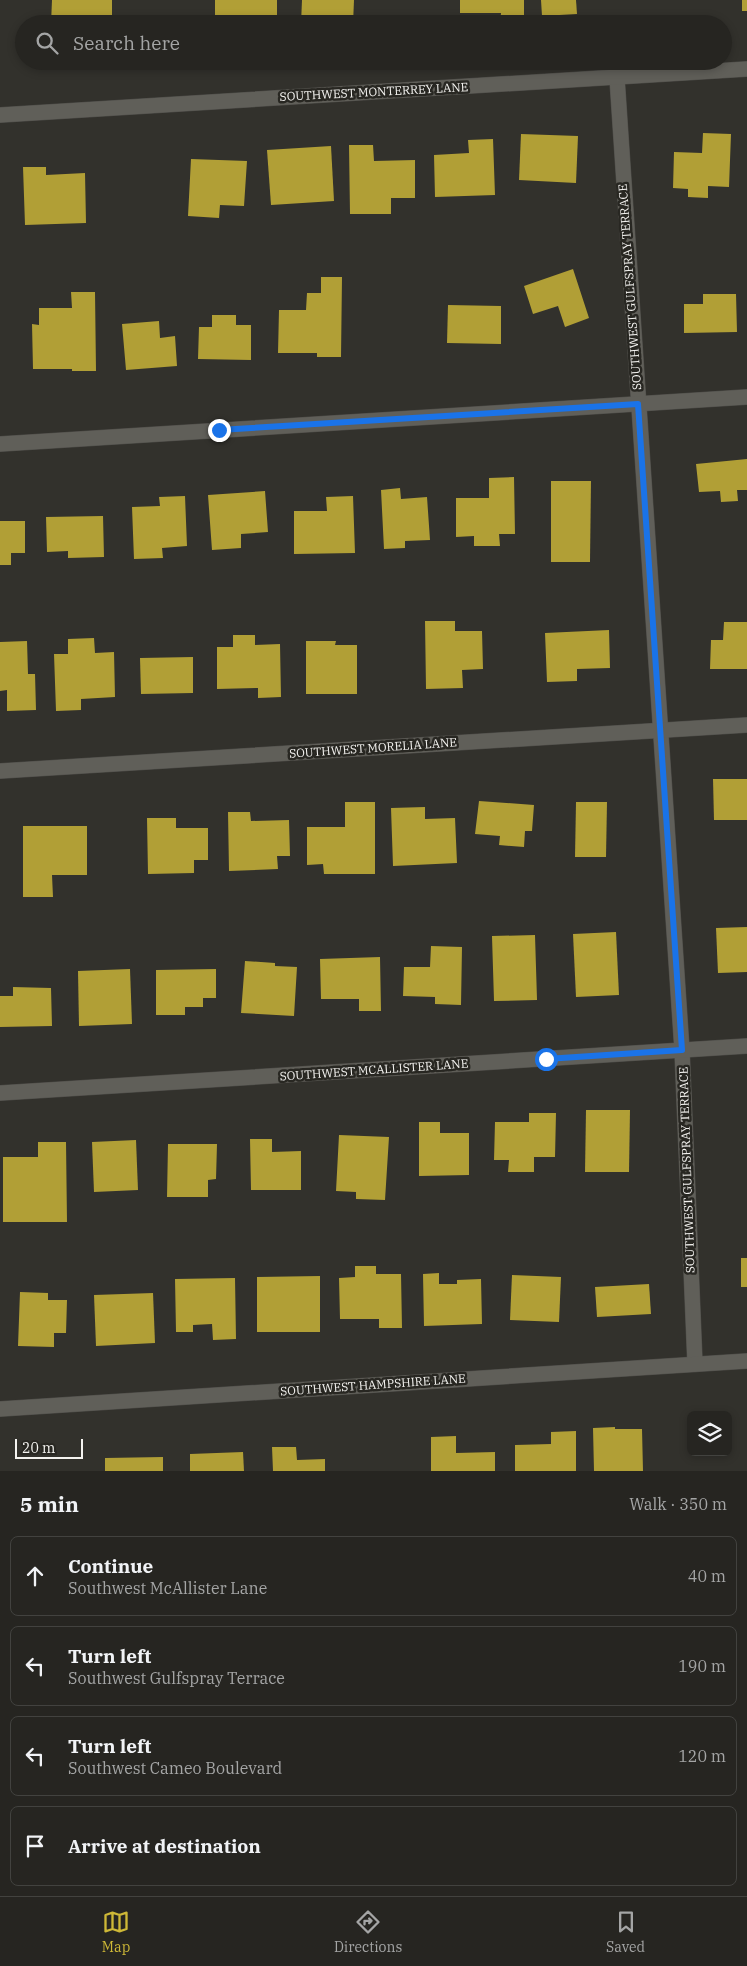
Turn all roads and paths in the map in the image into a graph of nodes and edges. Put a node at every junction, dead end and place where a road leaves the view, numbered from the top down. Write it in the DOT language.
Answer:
graph roads {
  1 [pos="747,69"];
  2 [pos="617,78"];
  3 [pos="0,115"];
  4 [pos="747,397"];
  5 [pos="638,404"];
  6 [pos="0,444"];
  7 [pos="747,725"];
  8 [pos="659,730"];
  9 [pos="0,771"];
  10 [pos="747,1046"];
  11 [pos="682,1050"];
  12 [pos="0,1093"];
  13 [pos="747,1361"];
  14 [pos="695,1364"];
  15 [pos="0,1409"];
  1 -- 2 [label="street, SOUTHWEST MONTERREY LANE"];
  2 -- 3 [label="street, SOUTHWEST MONTERREY LANE"];
  2 -- 5 [label="street, SOUTHWEST GULFSPRAY TERRACE"];
  4 -- 5 [label="street"];
  5 -- 6 [label="street"];
  5 -- 8 [label="street, SOUTHWEST GULFSPRAY TERRACE"];
  7 -- 8 [label="street, SOUTHWEST MORELIA LANE"];
  8 -- 9 [label="street, SOUTHWEST MORELIA LANE"];
  8 -- 11 [label="street, SOUTHWEST GULFSPRAY TERRACE"];
  10 -- 11 [label="street, SOUTHWEST MCALLISTER LANE"];
  11 -- 12 [label="street, SOUTHWEST MCALLISTER LANE"];
  11 -- 14 [label="street, SOUTHWEST GULFSPRAY TERRACE"];
  13 -- 14 [label="street, SOUTHWEST HAMPSHIRE LANE"];
  14 -- 15 [label="street, SOUTHWEST HAMPSHIRE LANE"];
}
